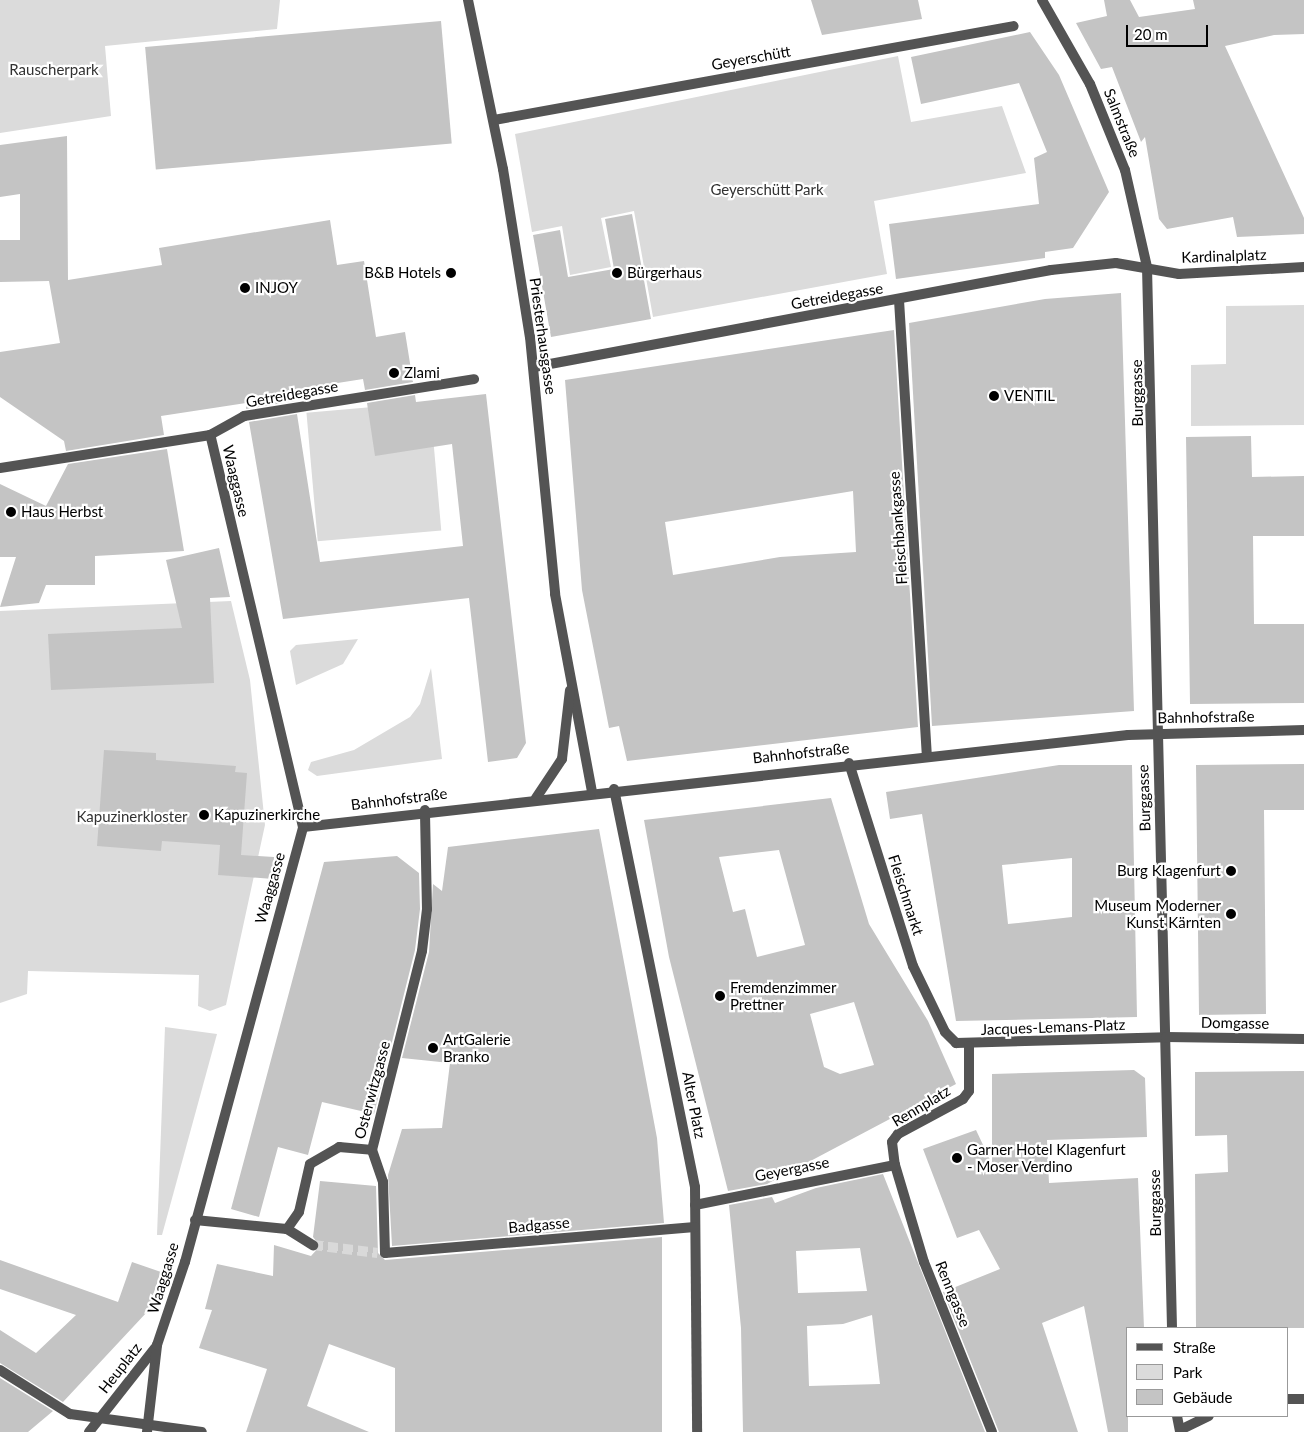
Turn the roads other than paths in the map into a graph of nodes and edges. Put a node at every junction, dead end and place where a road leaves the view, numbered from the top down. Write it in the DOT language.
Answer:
graph roads {
  1 [pos="468,0"];
  2 [pos="1042,0"];
  3 [pos="1014,26"];
  4 [pos="494,120"];
  5 [pos="1304,267"];
  6 [pos="1147,268"];
  7 [pos="899,300"];
  8 [pos="534,367"];
  9 [pos="474,378"];
  10 [pos="210,435"];
  11 [pos="0,468"];
  12 [pos="571,679"];
  13 [pos="1304,730"];
  14 [pos="1157,733"];
  15 [pos="928,755"];
  16 [pos="849,763"];
  17 [pos="614,789"];
  18 [pos="592,791"];
  19 [pos="536,798"];
  20 [pos="424,810"];
  21 [pos="303,827"];
  22 [pos="946,1032"];
  23 [pos="1166,1037"];
  24 [pos="1304,1039"];
  25 [pos="969,1046"];
  26 [pos="372,1150"];
  27 [pos="895,1165"];
  28 [pos="695,1205"];
  29 [pos="195,1220"];
  30 [pos="695,1227"];
  31 [pos="287,1229"];
  32 [pos="313,1245"];
  33 [pos="1172,1327"];
  34 [pos="157,1345"];
  35 [pos="0,1370"];
  36 [pos="1289,1399"];
  37 [pos="1304,1399"];
  38 [pos="1177,1417"];
  39 [pos="1207,1417"];
  40 [pos="98,1419"];
  41 [pos="148,1428"];
  42 [pos="1180,1431"];
  43 [pos="89,1432"];
  44 [pos="202,1432"];
  45 [pos="697,1432"];
  46 [pos="992,1432"];
  1 -- 4 [label="street, Priesterhausgasse"];
  2 -- 6 [label="street, Salmstraße"];
  3 -- 4 [label="street, Geyerschütt"];
  4 -- 8 [label="street, Priesterhausgasse"];
  5 -- 6 [label="street, Kardinalplatz"];
  6 -- 7 [label="street, Getreidegasse"];
  6 -- 14 [label="street, Burggasse"];
  7 -- 8 [label="street, Getreidegasse"];
  7 -- 15 [label="street, Fleischbankgasse"];
  8 -- 12 [label="street, Priesterhausgasse"];
  9 -- 10 [label="street, Getreidegasse"];
  10 -- 11 [label="street, Getreidegasse"];
  10 -- 21 [label="street, Waaggasse"];
  12 -- 18 [label="street, Priesterhausgasse"];
  12 -- 19 [label="street, Priesterhausgasse"];
  13 -- 14 [label="street, Bahnhofstraße"];
  14 -- 15 [label="street, Bahnhofstraße"];
  14 -- 23 [label="street, Burggasse"];
  15 -- 16 [label="street, Bahnhofstraße"];
  16 -- 17 [label="street, Bahnhofstraße"];
  16 -- 22 [label="street, Fleischmarkt"];
  17 -- 18 [label="street, Bahnhofstraße"];
  17 -- 28 [label="street, Alter Platz"];
  18 -- 19 [label="street, Bahnhofstraße"];
  19 -- 20 [label="street, Bahnhofstraße"];
  20 -- 21 [label="street, Bahnhofstraße"];
  20 -- 26 [label="street, Osterwitzgasse"];
  21 -- 29 [label="street, Waaggasse"];
  22 -- 25 [label="street, Jacques-Lemans-Platz"];
  23 -- 24 [label="street, Domgasse"];
  23 -- 25 [label="street, Jacques-Lemans-Platz"];
  23 -- 33 [label="street, Burggasse"];
  25 -- 27 [label="street, Rennplatz"];
  26 -- 30 [label="street, Badgasse"];
  26 -- 31 [label="street, Osterwitzgasse"];
  27 -- 28 [label="street, Geyergasse"];
  27 -- 46 [label="street, Renngasse"];
  28 -- 30 [label="street, Alter Platz"];
  29 -- 31 [label="street"];
  29 -- 34 [label="street, Waaggasse"];
  30 -- 45 [label="street, Alter Platz"];
  31 -- 32 [label="street"];
  34 -- 40 [label="street, Heuplatz"];
  34 -- 41 [label="street, Heuplatz"];
  35 -- 40 [label="street"];
  36 -- 37 [label="street"];
  38 -- 42 [label="street"];
  39 -- 42 [label="street"];
  40 -- 41 [label="street"];
  40 -- 43 [label="street, Heuplatz"];
  41 -- 44 [label="street"];
}
